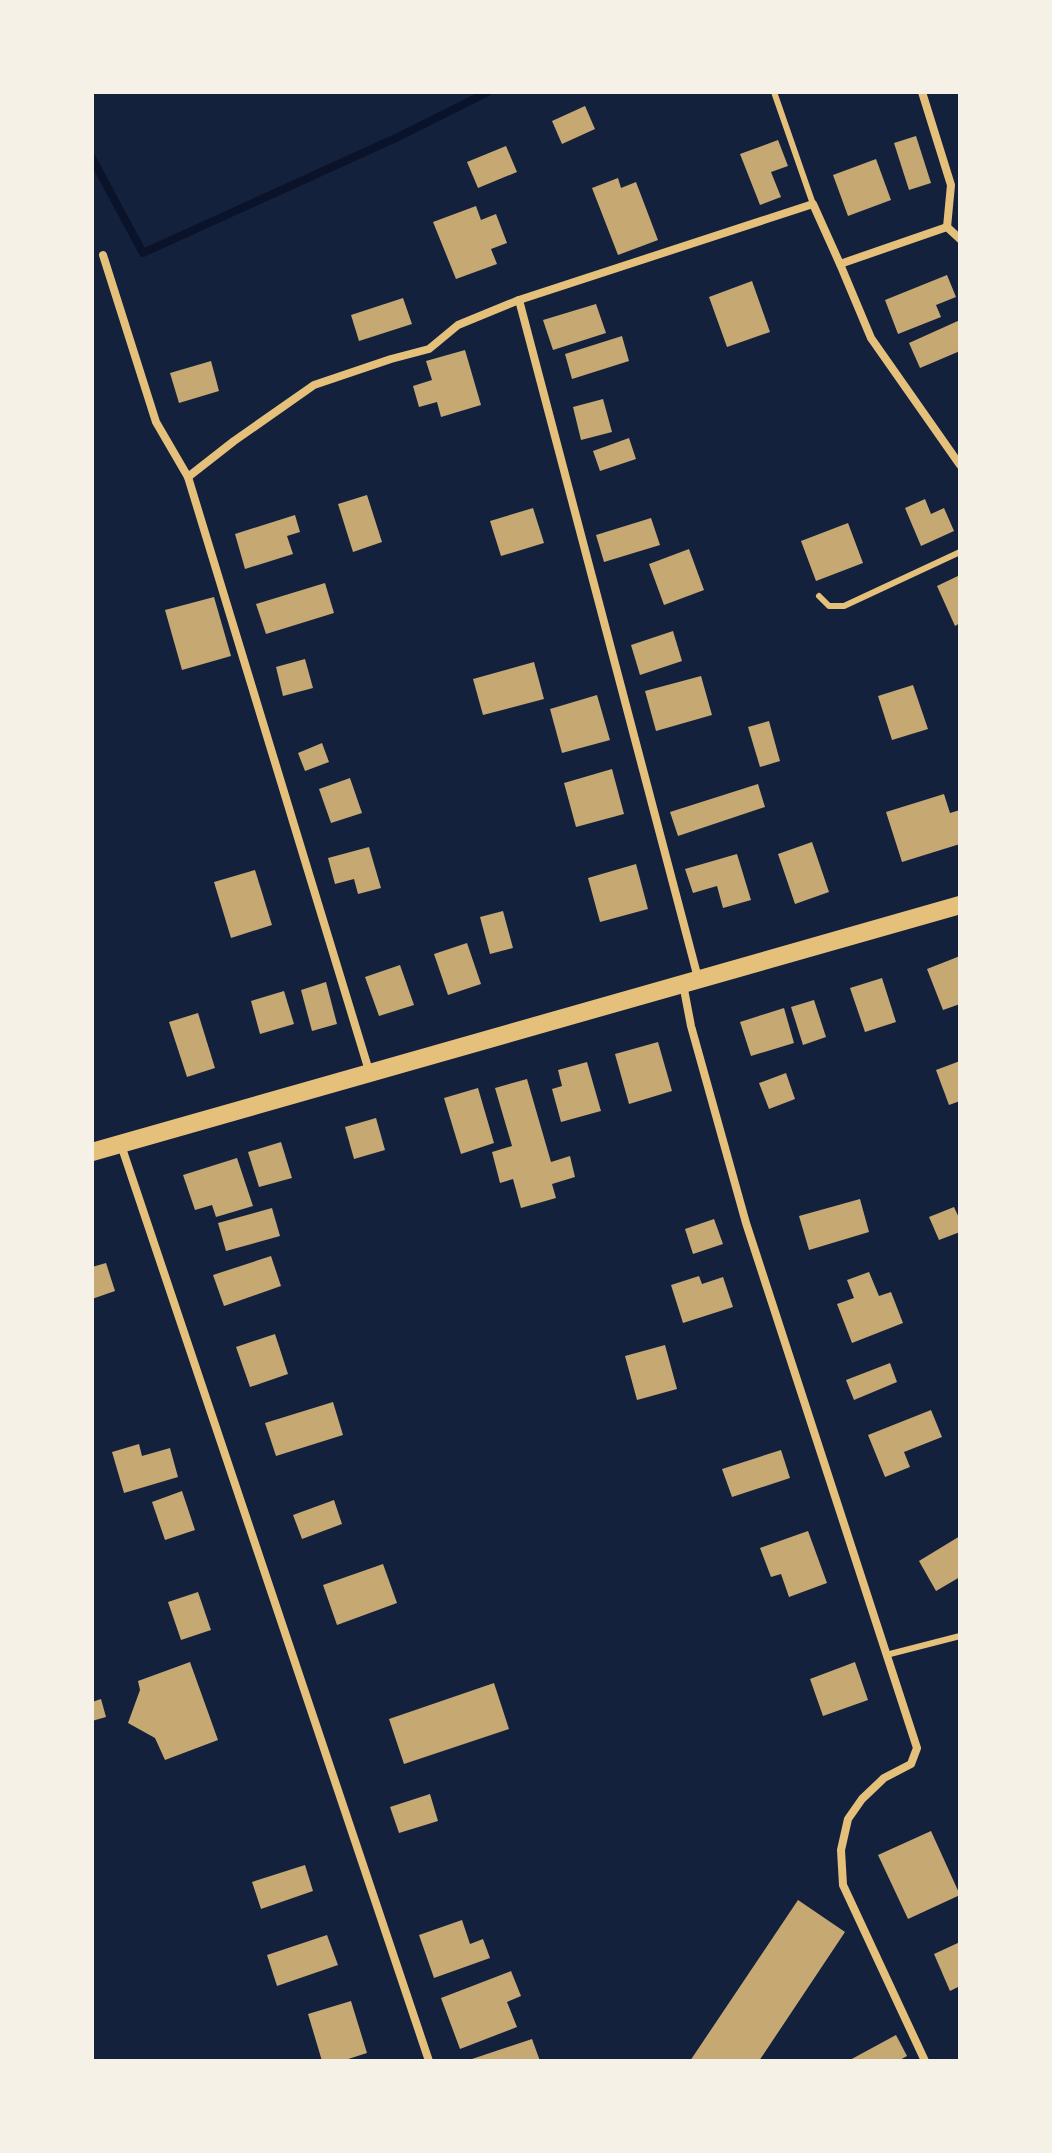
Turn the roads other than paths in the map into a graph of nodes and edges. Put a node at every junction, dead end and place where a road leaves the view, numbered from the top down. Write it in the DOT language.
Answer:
graph roads {
  1 [pos="774,92"];
  2 [pos="922,92"];
  3 [pos="813,204"];
  4 [pos="947,227"];
  5 [pos="960,239"];
  6 [pos="103,255"];
  7 [pos="840,264"];
  8 [pos="519,300"];
  9 [pos="960,465"];
  10 [pos="188,477"];
  11 [pos="960,552"];
  12 [pos="819,596"];
  13 [pos="960,905"];
  14 [pos="690,981"];
  15 [pos="371,1074"];
  16 [pos="121,1144"];
  17 [pos="92,1152"];
  18 [pos="960,1636"];
  19 [pos="886,1655"];
  20 [pos="429,2061"];
  21 [pos="925,2061"];
  1 -- 3 [label="lane"];
  2 -- 4 [label="street"];
  3 -- 7 [label="street"];
  3 -- 8 [label="street"];
  4 -- 5 [label="street"];
  4 -- 7 [label="street"];
  6 -- 10 [label="street"];
  7 -- 9 [label="street"];
  8 -- 10 [label="street"];
  8 -- 14 [label="street"];
  10 -- 15 [label="street"];
  11 -- 12 [label="lane"];
  13 -- 14 [label="highway"];
  14 -- 15 [label="highway"];
  14 -- 19 [label="street"];
  15 -- 16 [label="highway"];
  16 -- 17 [label="highway"];
  16 -- 20 [label="street"];
  18 -- 19 [label="lane"];
  19 -- 21 [label="street"];
}
